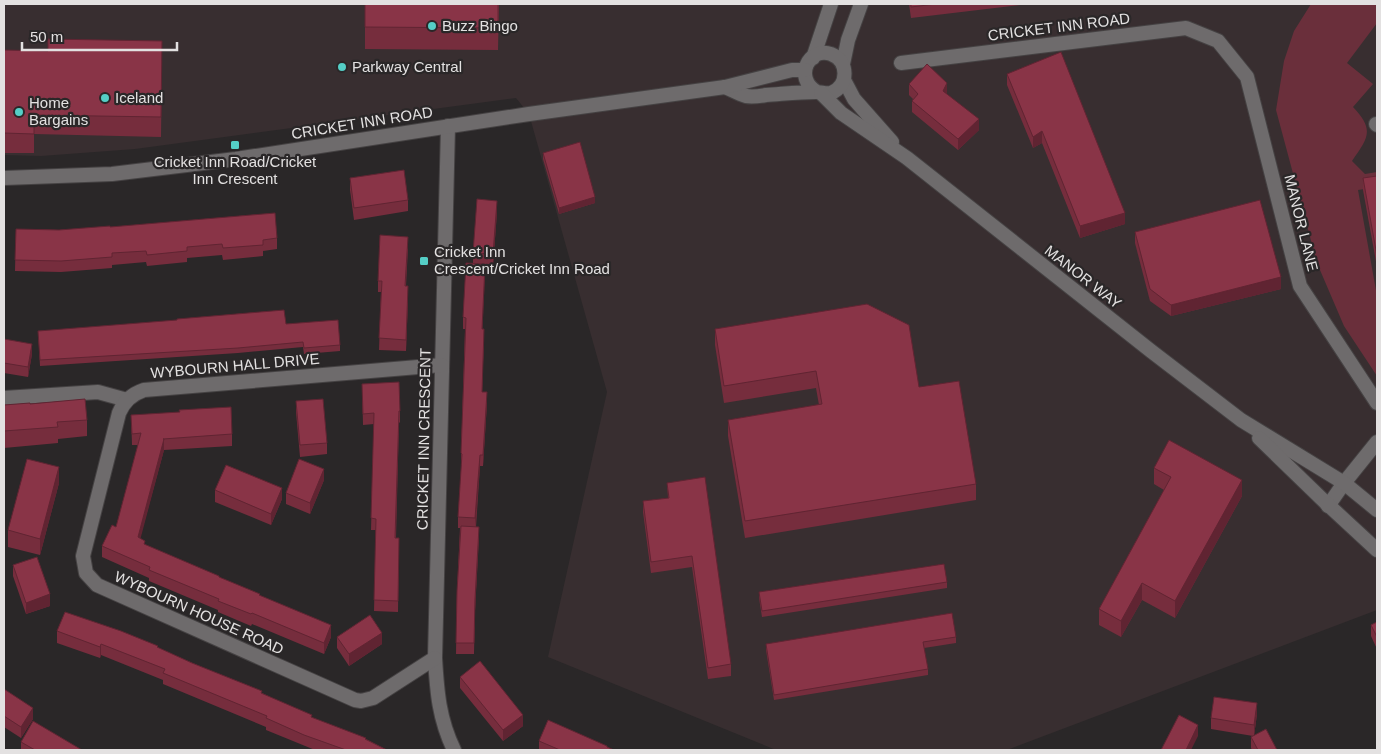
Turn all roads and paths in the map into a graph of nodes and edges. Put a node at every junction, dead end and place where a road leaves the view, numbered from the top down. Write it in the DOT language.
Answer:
graph roads {
  1 [pos="831,4"];
  2 [pos="861,4"];
  3 [pos="1218,41"];
  4 [pos="813,58"];
  5 [pos="901,63"];
  6 [pos="843,64"];
  7 [pos="805,70"];
  8 [pos="844,80"];
  9 [pos="725,87"];
  10 [pos="819,93"];
  11 [pos="448,126"];
  12 [pos="906,158"];
  13 [pos="4,178"];
  14 [pos="442,365"];
  15 [pos="4,398"];
  16 [pos="126,400"];
  17 [pos="1377,403"];
  18 [pos="1241,420"];
  19 [pos="1377,442"];
  20 [pos="1344,483"];
  21 [pos="1328,506"];
  22 [pos="1377,510"];
  23 [pos="1377,550"];
  24 [pos="435,658"];
  25 [pos="454,750"];
  1 -- 4 [label="street"];
  2 -- 6 [label="street, MANOR WAY"];
  3 -- 5 [label="street, CRICKET INN ROAD"];
  3 -- 17 [label="street, MANOR LANE"];
  4 -- 6 [label="street"];
  4 -- 7 [label="street"];
  6 -- 8 [label="street, MANOR WAY"];
  7 -- 9 [label="street, CRICKET INN ROAD"];
  7 -- 10 [label="street, MANOR WAY"];
  8 -- 10 [label="street"];
  8 -- 12 [label="street, MANOR WAY"];
  9 -- 10 [label="street, CRICKET INN ROAD"];
  9 -- 11 [label="street, CRICKET INN ROAD"];
  10 -- 12 [label="street, MANOR WAY"];
  11 -- 13 [label="street, CRICKET INN ROAD"];
  11 -- 14 [label="street, CRICKET INN CRESCENT"];
  12 -- 18 [label="street, MANOR WAY"];
  14 -- 16 [label="street, WYBOURN HALL DRIVE"];
  14 -- 24 [label="street, CRICKET INN CRESCENT"];
  15 -- 16 [label="street"];
  16 -- 24 [label="street, WYBOURN HOUSE ROAD"];
  18 -- 20 [label="street, MANOR WAY"];
  18 -- 21 [label="street, MANOR WAY"];
  19 -- 20 [label="street"];
  20 -- 21 [label="street"];
  20 -- 22 [label="street, MANOR WAY"];
  21 -- 23 [label="street, MANOR WAY"];
  24 -- 25 [label="street, CRICKET INN CRESCENT"];
}
